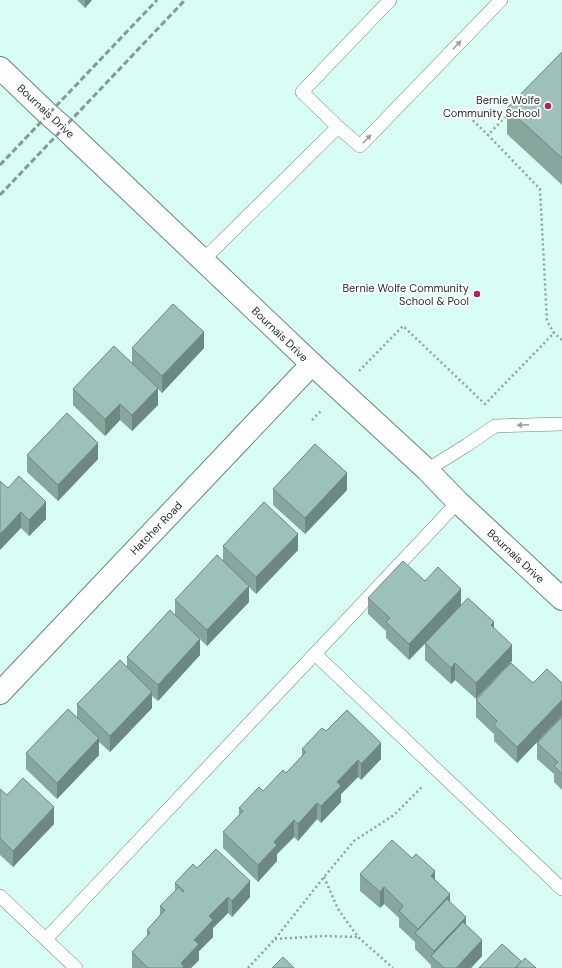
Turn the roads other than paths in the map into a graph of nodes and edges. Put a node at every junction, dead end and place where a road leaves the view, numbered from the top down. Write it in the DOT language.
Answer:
graph roads {
  1 [pos="390,0"];
  2 [pos="501,0"];
  3 [pos="0,68"];
  4 [pos="338,127"];
  5 [pos="203,260"];
  6 [pos="312,364"];
  7 [pos="562,424"];
  8 [pos="427,470"];
  9 [pos="458,502"];
  10 [pos="562,599"];
  11 [pos="315,654"];
  12 [pos="0,692"];
  13 [pos="562,889"];
  14 [pos="0,896"];
  15 [pos="46,939"];
  16 [pos="76,968"];
  1 -- 4 [label="lane"];
  4 -- 2 [label="lane, one-way"];
  3 -- 5 [label="street, Bournais Drive"];
  4 -- 5 [label="lane"];
  5 -- 6 [label="street, Bournais Drive"];
  6 -- 8 [label="street, Bournais Drive"];
  6 -- 12 [label="street, Hatcher Road"];
  7 -- 8 [label="lane, one-way"];
  8 -- 9 [label="street, Bournais Drive"];
  9 -- 10 [label="street, Bournais Drive"];
  9 -- 11 [label="lane"];
  11 -- 13 [label="lane"];
  11 -- 15 [label="lane"];
  14 -- 15 [label="lane"];
  15 -- 16 [label="lane"];
}
